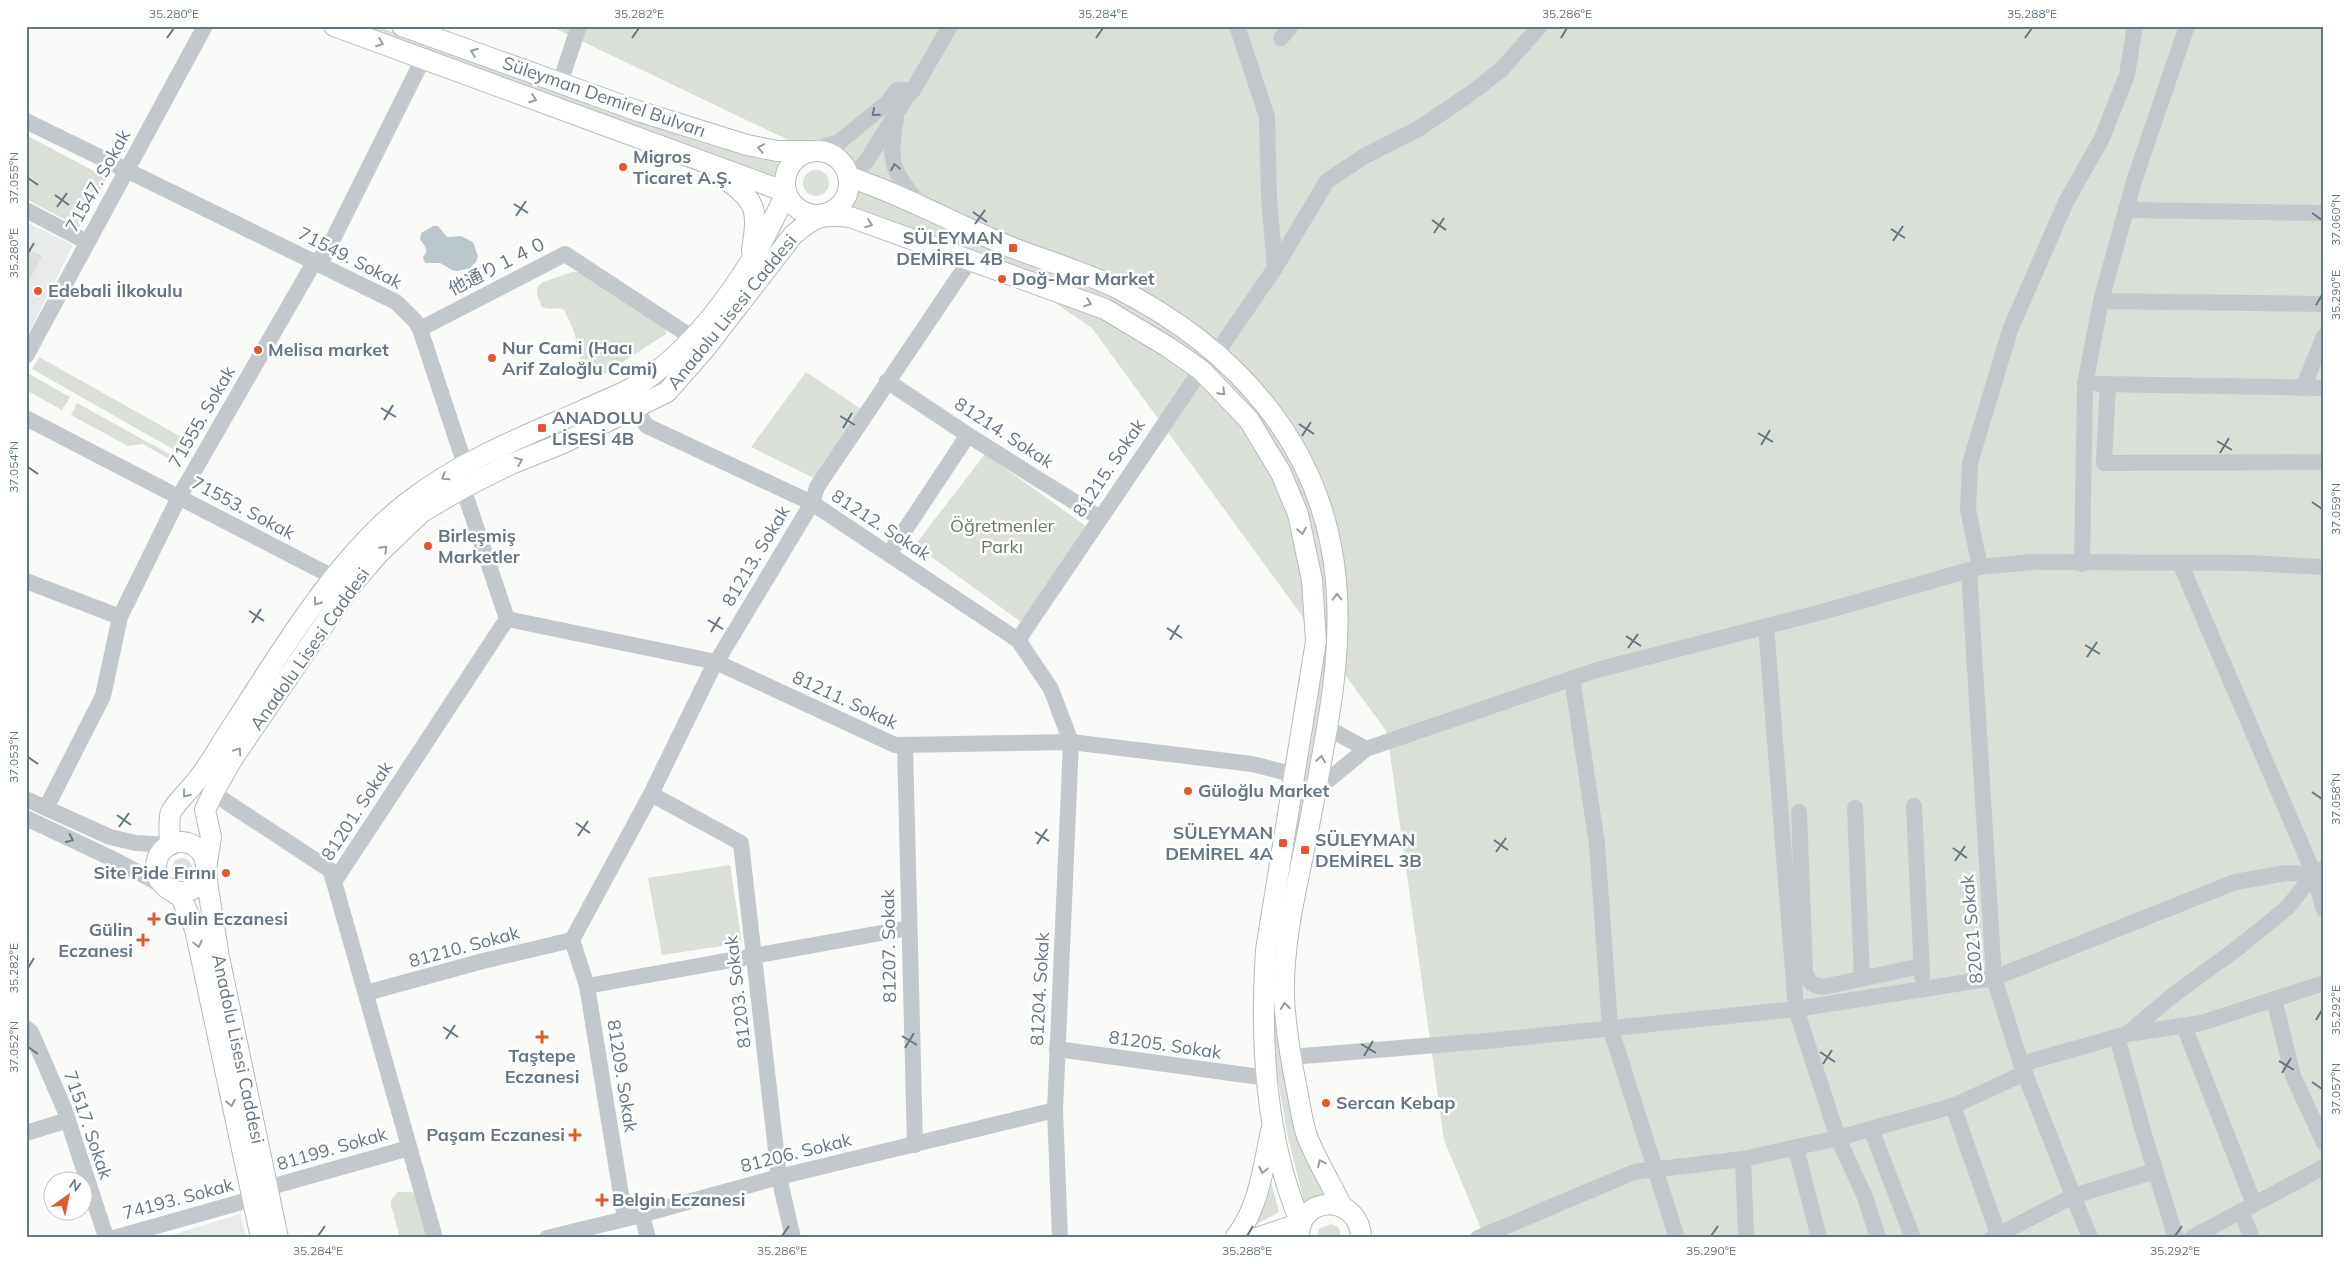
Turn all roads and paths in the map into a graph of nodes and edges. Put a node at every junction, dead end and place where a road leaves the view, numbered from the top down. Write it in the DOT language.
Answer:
graph roads {
  1 [pos="205,26"];
  2 [pos="334,26"];
  3 [pos="579,26"];
  4 [pos="950,26"];
  5 [pos="1236,26"];
  6 [pos="1540,26"];
  7 [pos="2135,26"];
  8 [pos="2186,26"];
  9 [pos="406,27"];
  10 [pos="423,59"];
  11 [pos="560,83"];
  12 [pos="913,90"];
  13 [pos="898,111"];
  14 [pos="26,121"];
  15 [pos="809,151"];
  16 [pos="700,160"];
  17 [pos="126,171"];
  18 [pos="849,177"];
  19 [pos="786,192"];
  20 [pos="922,207"];
  21 [pos="26,210"];
  22 [pos="2126,210"];
  23 [pos="2324,213"];
  24 [pos="822,215"];
  25 [pos="87,242"];
  26 [pos="970,260"];
  27 [pos="314,262"];
  28 [pos="750,262"];
  29 [pos="1275,268"];
  30 [pos="2101,301"];
  31 [pos="2324,304"];
  32 [pos="420,329"];
  33 [pos="2324,336"];
  34 [pos="693,338"];
  35 [pos="1216,354"];
  36 [pos="26,356"];
  37 [pos="1201,370"];
  38 [pos="887,381"];
  39 [pos="2085,384"];
  40 [pos="2108,384"];
  41 [pos="2303,388"];
  42 [pos="2324,388"];
  43 [pos="623,392"];
  44 [pos="635,409"];
  45 [pos="26,418"];
  46 [pos="968,435"];
  47 [pos="2324,462"];
  48 [pos="465,465"];
  49 [pos="463,488"];
  50 [pos="180,497"];
  51 [pos="812,503"];
  52 [pos="1100,518"];
  53 [pos="890,554"];
  54 [pos="2180,563"];
  55 [pos="2082,564"];
  56 [pos="2324,566"];
  57 [pos="1974,569"];
  58 [pos="335,578"];
  59 [pos="26,581"];
  60 [pos="120,617"];
  61 [pos="507,619"];
  62 [pos="1766,626"];
  63 [pos="1018,640"];
  64 [pos="716,662"];
  65 [pos="1572,678"];
  66 [pos="1326,727"];
  67 [pos="1071,742"];
  68 [pos="905,746"];
  69 [pos="1366,749"];
  70 [pos="1295,775"];
  71 [pos="1316,790"];
  72 [pos="213,793"];
  73 [pos="650,794"];
  74 [pos="26,799"];
  75 [pos="1914,806"];
  76 [pos="46,808"];
  77 [pos="1855,808"];
  78 [pos="1799,812"];
  79 [pos="26,818"];
  80 [pos="170,845"];
  81 [pos="206,870"];
  82 [pos="2319,871"];
  83 [pos="334,882"];
  84 [pos="167,888"];
  85 [pos="2324,910"];
  86 [pos="908,928"];
  87 [pos="572,940"];
  88 [pos="754,956"];
  89 [pos="1921,966"];
  90 [pos="1862,978"];
  91 [pos="1994,978"];
  92 [pos="2324,983"];
  93 [pos="587,986"];
  94 [pos="1922,988"];
  95 [pos="366,993"];
  96 [pos="2274,999"];
  97 [pos="1796,1009"];
  98 [pos="2184,1026"];
  99 [pos="26,1028"];
  100 [pos="1610,1028"];
  101 [pos="2122,1036"];
  102 [pos="1057,1049"];
  103 [pos="1290,1057"];
  104 [pos="2023,1069"];
  105 [pos="1267,1078"];
  106 [pos="1953,1106"];
  107 [pos="1055,1110"];
  108 [pos="68,1120"];
  109 [pos="1274,1122"];
  110 [pos="1871,1129"];
  111 [pos="26,1133"];
  112 [pos="1838,1138"];
  113 [pos="2324,1143"];
  114 [pos="914,1145"];
  115 [pos="409,1148"];
  116 [pos="1796,1148"];
  117 [pos="1743,1159"];
  118 [pos="2324,1167"];
  119 [pos="1655,1171"];
  120 [pos="2155,1171"];
  121 [pos="779,1177"];
  122 [pos="260,1194"];
  123 [pos="2073,1196"];
  124 [pos="1342,1206"];
  125 [pos="2247,1208"];
  126 [pos="642,1215"];
  127 [pos="625,1219"];
  128 [pos="1300,1230"];
  129 [pos="1995,1236"];
  130 [pos="108,1238"];
  131 [pos="114,1238"];
  132 [pos="261,1238"];
  133 [pos="278,1238"];
  134 [pos="435,1238"];
  135 [pos="548,1238"];
  136 [pos="648,1238"];
  137 [pos="793,1238"];
  138 [pos="1060,1238"];
  139 [pos="1235,1238"];
  140 [pos="1257,1238"];
  141 [pos="1361,1238"];
  142 [pos="1478,1238"];
  143 [pos="1677,1238"];
  144 [pos="1746,1238"];
  145 [pos="1819,1238"];
  146 [pos="1878,1238"];
  147 [pos="1913,1238"];
  148 [pos="2090,1238"];
  149 [pos="2176,1238"];
  150 [pos="2191,1238"];
  151 [pos="2252,1238"];
  1 -- 17 [label="street, 71547. Sokak"];
  2 -- 10 [label="main road, Süleyman Demirel Bulvarı, one-way"];
  3 -- 11 [label="street"];
  4 -- 12 [label="street"];
  5 -- 29 [label="street"];
  6 -- 29 [label="street"];
  7 -- 57 [label="street, 82021 Sokak"];
  8 -- 22 [label="street"];
  11 -- 9 [label="main road, Süleyman Demirel Bulvarı, one-way"];
  10 -- 16 [label="main road, Süleyman Demirel Bulvarı, one-way"];
  10 -- 27 [label="street, 71555. Sokak"];
  15 -- 11 [label="main road, Süleyman Demirel Bulvarı, one-way"];
  12 -- 13 [label="street"];
  12 -- 15 [label="street, one-way"];
  13 -- 18 [label="street"];
  20 -- 13 [label="street, one-way"];
  14 -- 17 [label="street, 71549. Sokak"];
  15 -- 18 [label="main road"];
  15 -- 19 [label="main road"];
  16 -- 19 [label="main road, Süleyman Demirel Bulvarı"];
  16 -- 28 [label="main road"];
  17 -- 25 [label="street, 71547. Sokak"];
  17 -- 27 [label="street, 71549. Sokak"];
  18 -- 20 [label="main road"];
  18 -- 24 [label="main road"];
  19 -- 24 [label="main road"];
  19 -- 28 [label="main road, Anadolu Lisesi Caddesi"];
  20 -- 35 [label="main road"];
  21 -- 25 [label="street"];
  22 -- 23 [label="street"];
  22 -- 30 [label="street"];
  24 -- 26 [label="main road, one-way"];
  24 -- 44 [label="main road, Anadolu Lisesi Caddesi"];
  25 -- 36 [label="street, 71547. Sokak"];
  26 -- 37 [label="main road, one-way"];
  26 -- 38 [label="street, 81213. Sokak"];
  27 -- 32 [label="street, 71549. Sokak"];
  27 -- 50 [label="street, 71555. Sokak"];
  28 -- 34 [label="main road, Anadolu Lisesi Caddesi"];
  29 -- 35 [label="street"];
  30 -- 31 [label="street"];
  30 -- 39 [label="street"];
  32 -- 34 [label="street, 他通り１４０"];
  32 -- 48 [label="street, 71549. Sokak"];
  33 -- 41 [label="street"];
  34 -- 43 [label="main road, Anadolu Lisesi Caddesi"];
  66 -- 35 [label="main road, one-way"];
  37 -- 52 [label="street, 81215. Sokak"];
  37 -- 70 [label="main road, one-way"];
  38 -- 46 [label="street, 81214. Sokak"];
  38 -- 51 [label="street, 81213. Sokak"];
  39 -- 40 [label="street"];
  39 -- 55 [label="street"];
  40 -- 41 [label="street"];
  40 -- 47 [label="street"];
  41 -- 42 [label="street"];
  43 -- 44 [label="street, 81212. Sokak"];
  43 -- 48 [label="main road, Anadolu Lisesi Caddesi"];
  49 -- 44 [label="main road, Anadolu Lisesi Caddesi, one-way"];
  44 -- 51 [label="street, 81212. Sokak"];
  45 -- 50 [label="street, 71553. Sokak"];
  46 -- 52 [label="street, 81214. Sokak"];
  46 -- 53 [label="street"];
  48 -- 58 [label="main road, Anadolu Lisesi Caddesi, one-way"];
  49 -- 61 [label="street"];
  72 -- 49 [label="main road, Anadolu Lisesi Caddesi, one-way"];
  50 -- 58 [label="street, 71553. Sokak"];
  50 -- 60 [label="street, 71555. Sokak"];
  51 -- 53 [label="street, 81212. Sokak"];
  51 -- 64 [label="street, 81213. Sokak"];
  52 -- 63 [label="street, 81215. Sokak"];
  53 -- 63 [label="street, 81212. Sokak"];
  54 -- 55 [label="street"];
  54 -- 56 [label="street"];
  54 -- 82 [label="street"];
  55 -- 57 [label="street"];
  57 -- 62 [label="street"];
  57 -- 91 [label="street, 82021 Sokak"];
  58 -- 80 [label="main road, Anadolu Lisesi Caddesi, one-way"];
  59 -- 60 [label="street"];
  60 -- 76 [label="street, 71555. Sokak"];
  61 -- 64 [label="street, 81211. Sokak"];
  61 -- 83 [label="street, 81201. Sokak"];
  62 -- 65 [label="street"];
  62 -- 97 [label="street"];
  63 -- 67 [label="street, 81212. Sokak"];
  64 -- 68 [label="street, 81211. Sokak"];
  64 -- 73 [label="street, 81213. Sokak"];
  65 -- 69 [label="street"];
  65 -- 100 [label="street"];
  66 -- 69 [label="street"];
  71 -- 66 [label="main road, one-way"];
  67 -- 68 [label="street, 81211. Sokak"];
  67 -- 70 [label="street, 81211. Sokak"];
  67 -- 102 [label="street, 81204. Sokak"];
  68 -- 86 [label="street, 81207. Sokak"];
  69 -- 71 [label="street"];
  70 -- 105 [label="main road"];
  103 -- 71 [label="main road, one-way"];
  72 -- 81 [label="main road, Anadolu Lisesi Caddesi"];
  72 -- 83 [label="street"];
  73 -- 87 [label="street, 81213. Sokak"];
  73 -- 88 [label="street, 81203. Sokak"];
  74 -- 76 [label="street"];
  75 -- 89 [label="street"];
  76 -- 80 [label="street"];
  77 -- 90 [label="street"];
  78 -- 90 [label="street"];
  79 -- 84 [label="street, one-way"];
  80 -- 81 [label="main road"];
  80 -- 84 [label="main road"];
  81 -- 84 [label="main road"];
  81 -- 122 [label="main road, Anadolu Lisesi Caddesi"];
  82 -- 85 [label="street"];
  82 -- 91 [label="street"];
  82 -- 101 [label="street"];
  83 -- 95 [label="street, 81201. Sokak"];
  84 -- 122 [label="main road, Anadolu Lisesi Caddesi, one-way"];
  86 -- 88 [label="street"];
  86 -- 114 [label="street, 81207. Sokak"];
  87 -- 93 [label="street, 81209. Sokak"];
  87 -- 95 [label="street, 81210. Sokak"];
  88 -- 93 [label="street"];
  88 -- 121 [label="street, 81203. Sokak"];
  89 -- 90 [label="street"];
  89 -- 94 [label="street"];
  91 -- 94 [label="street"];
  91 -- 104 [label="street, 82021 Sokak"];
  92 -- 96 [label="street"];
  93 -- 127 [label="street, 81209. Sokak"];
  94 -- 97 [label="street"];
  95 -- 115 [label="street, 81201. Sokak"];
  96 -- 98 [label="street"];
  96 -- 113 [label="street"];
  97 -- 100 [label="street"];
  97 -- 112 [label="street"];
  98 -- 101 [label="street"];
  98 -- 125 [label="street"];
  99 -- 108 [label="street, 71517. Sokak"];
  100 -- 103 [label="street"];
  100 -- 119 [label="street"];
  101 -- 104 [label="street"];
  101 -- 120 [label="street"];
  102 -- 105 [label="street, 81205. Sokak"];
  102 -- 107 [label="street, 81204. Sokak"];
  124 -- 103 [label="main road, one-way"];
  104 -- 106 [label="street"];
  104 -- 123 [label="street, 82021 Sokak"];
  105 -- 109 [label="main road"];
  106 -- 110 [label="street"];
  106 -- 129 [label="street"];
  107 -- 114 [label="street, 81206. Sokak"];
  107 -- 138 [label="street, 81204. Sokak"];
  108 -- 111 [label="street"];
  108 -- 130 [label="street, 71517. Sokak"];
  109 -- 128 [label="main road"];
  109 -- 139 [label="main road, one-way"];
  110 -- 112 [label="street"];
  110 -- 147 [label="street"];
  112 -- 116 [label="street"];
  112 -- 146 [label="street"];
  114 -- 121 [label="street, 81206. Sokak"];
  115 -- 122 [label="street, 81199. Sokak"];
  115 -- 134 [label="street, 81201. Sokak"];
  116 -- 117 [label="street"];
  116 -- 145 [label="street"];
  117 -- 119 [label="street"];
  117 -- 144 [label="street"];
  118 -- 125 [label="street"];
  119 -- 142 [label="street"];
  119 -- 143 [label="street"];
  120 -- 123 [label="street"];
  120 -- 149 [label="street"];
  121 -- 126 [label="street, 81206. Sokak"];
  121 -- 137 [label="street, 81203. Sokak"];
  122 -- 131 [label="street, 74193. Sokak"];
  122 -- 132 [label="main road, Anadolu Lisesi Caddesi"];
  122 -- 133 [label="main road, Anadolu Lisesi Caddesi"];
  123 -- 129 [label="street"];
  123 -- 148 [label="street, 82021 Sokak"];
  124 -- 128 [label="main road"];
  124 -- 141 [label="main road"];
  125 -- 150 [label="street"];
  125 -- 151 [label="street"];
  126 -- 127 [label="street, 81206. Sokak"];
  126 -- 136 [label="street"];
  127 -- 135 [label="street, 81206. Sokak"];
  128 -- 140 [label="main road"];
}
